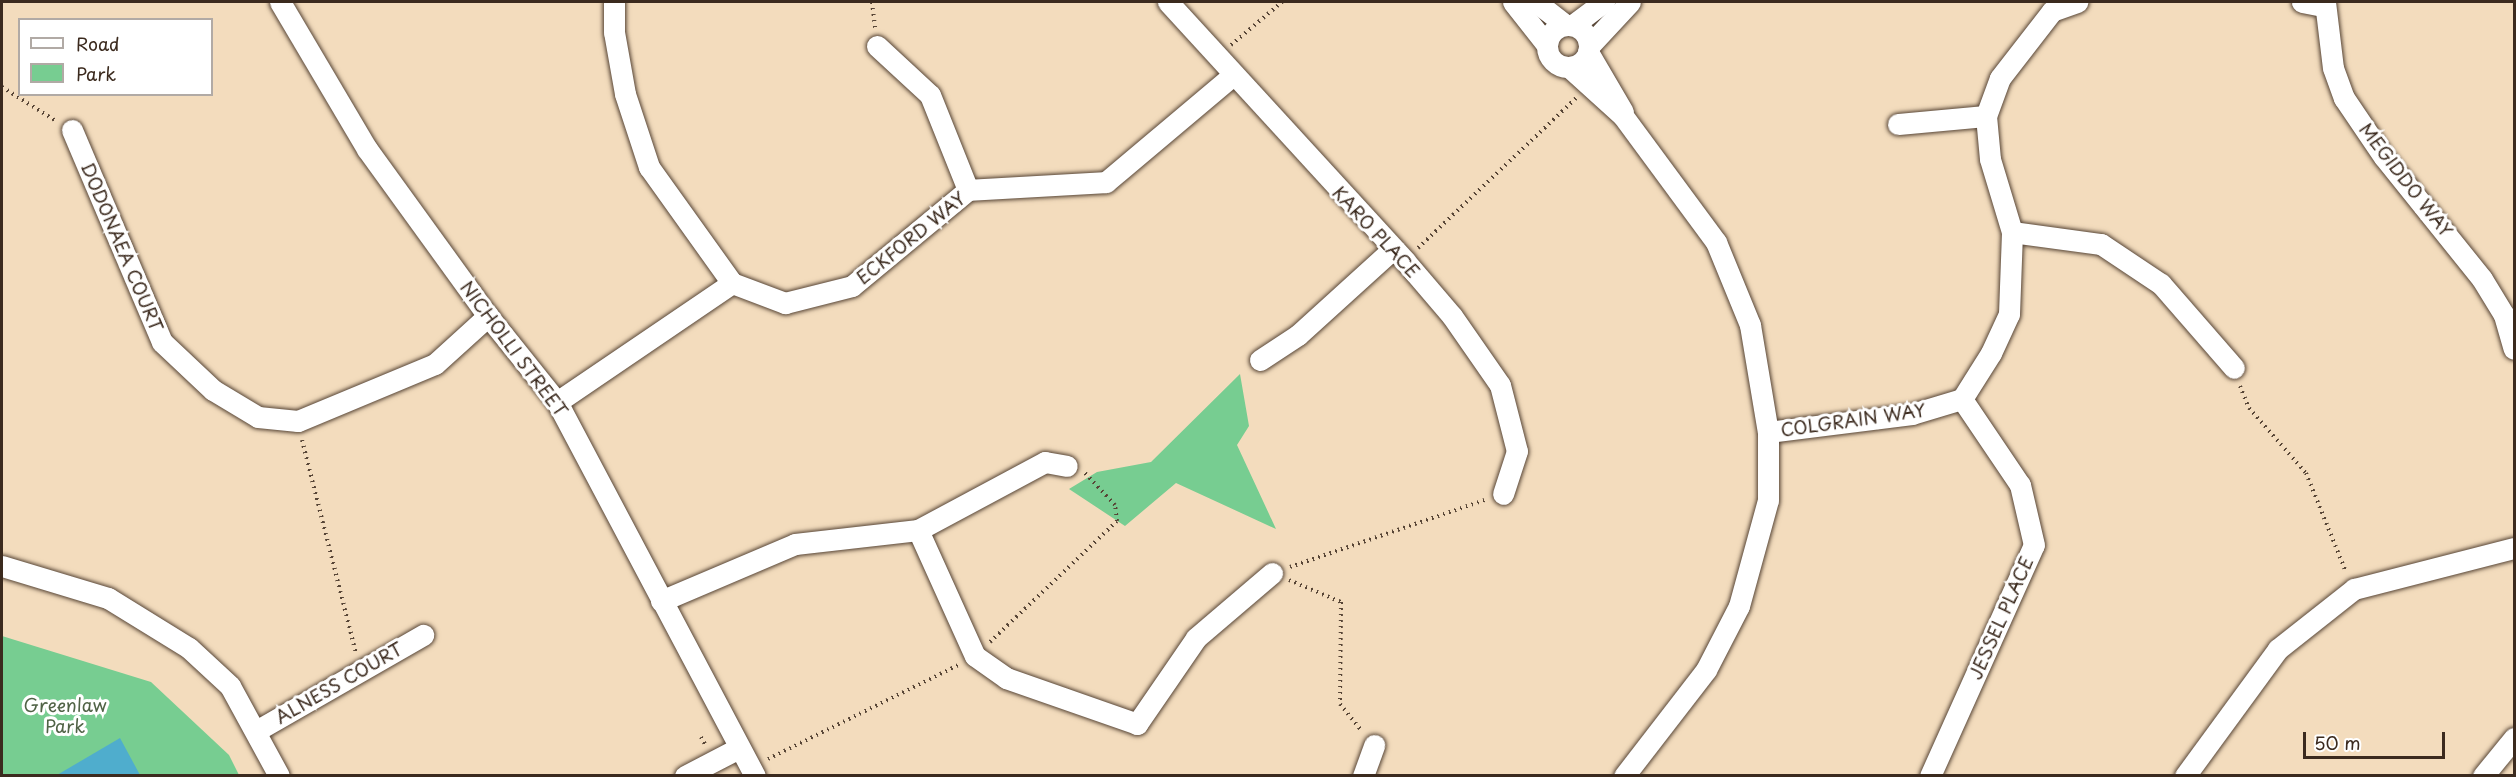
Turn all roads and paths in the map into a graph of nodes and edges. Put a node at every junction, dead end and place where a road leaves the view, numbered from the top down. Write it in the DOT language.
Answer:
graph roads {
  1 [pos="280,2"];
  2 [pos="614,2"];
  3 [pos="872,2"];
  4 [pos="1168,2"];
  5 [pos="1282,2"];
  6 [pos="1513,2"];
  7 [pos="1536,2"];
  8 [pos="1604,2"];
  9 [pos="1630,2"];
  10 [pos="2077,2"];
  11 [pos="2302,2"];
  12 [pos="2324,4"];
  13 [pos="1569,25"];
  14 [pos="1546,45"];
  15 [pos="877,46"];
  16 [pos="1589,49"];
  17 [pos="1217,57"];
  18 [pos="1569,68"];
  19 [pos="1233,76"];
  20 [pos="1588,86"];
  21 [pos="2,87"];
  22 [pos="1623,116"];
  23 [pos="1986,116"];
  24 [pos="1898,124"];
  25 [pos="72,130"];
  26 [pos="968,190"];
  27 [pos="2012,232"];
  28 [pos="1399,255"];
  29 [pos="732,283"];
  30 [pos="488,316"];
  31 [pos="2514,349"];
  32 [pos="1260,360"];
  33 [pos="2234,368"];
  34 [pos="1962,399"];
  35 [pos="557,402"];
  36 [pos="298,421"];
  37 [pos="1768,432"];
  38 [pos="1067,466"];
  39 [pos="1503,494"];
  40 [pos="918,530"];
  41 [pos="2514,549"];
  42 [pos="2,566"];
  43 [pos="1272,573"];
  44 [pos="2354,589"];
  45 [pos="661,601"];
  46 [pos="423,635"];
  47 [pos="975,656"];
  48 [pos="360,669"];
  49 [pos="256,731"];
  50 [pos="2514,738"];
  51 [pos="1374,745"];
  52 [pos="739,748"];
  53 [pos="753,772"];
  54 [pos="279,776"];
  55 [pos="685,776"];
  56 [pos="1363,776"];
  57 [pos="1624,776"];
  58 [pos="1930,776"];
  59 [pos="2185,776"];
  60 [pos="2484,776"];
  1 -- 30 [label="street, NICHOLLI STREET"];
  2 -- 29 [label="street"];
  3 -- 15 [label="path"];
  4 -- 17 [label="street, KARO PLACE"];
  5 -- 17 [label="path"];
  6 -- 14 [label="street"];
  7 -- 13 [label="street"];
  8 -- 13 [label="street"];
  9 -- 16 [label="street"];
  10 -- 23 [label="street"];
  11 -- 12 [label="street"];
  12 -- 31 [label="street, MEGIDDO WAY"];
  13 -- 14 [label="street"];
  13 -- 16 [label="street"];
  14 -- 18 [label="street"];
  15 -- 26 [label="street"];
  16 -- 18 [label="street"];
  16 -- 22 [label="street"];
  17 -- 19 [label="street, KARO PLACE"];
  18 -- 20 [label="street"];
  19 -- 26 [label="street, ECKFORD WAY"];
  19 -- 28 [label="street, KARO PLACE"];
  20 -- 22 [label="street"];
  20 -- 28 [label="path"];
  21 -- 25 [label="path"];
  22 -- 37 [label="street"];
  23 -- 24 [label="street"];
  23 -- 27 [label="street"];
  25 -- 36 [label="street, DODONAEA COURT"];
  26 -- 29 [label="street, ECKFORD WAY"];
  27 -- 33 [label="street"];
  27 -- 34 [label="street"];
  28 -- 32 [label="street"];
  28 -- 39 [label="street, KARO PLACE"];
  29 -- 35 [label="street"];
  30 -- 35 [label="street, NICHOLLI STREET"];
  30 -- 36 [label="street, DODONAEA COURT"];
  33 -- 44 [label="path"];
  34 -- 37 [label="street, COLGRAIN WAY"];
  34 -- 58 [label="street, JESSEL PLACE"];
  35 -- 45 [label="street, NICHOLLI STREET"];
  36 -- 48 [label="path"];
  37 -- 57 [label="street"];
  38 -- 40 [label="street"];
  38 -- 47 [label="path"];
  39 -- 43 [label="path"];
  40 -- 45 [label="street"];
  40 -- 47 [label="street"];
  41 -- 44 [label="street"];
  42 -- 49 [label="street"];
  43 -- 47 [label="street"];
  43 -- 51 [label="path"];
  44 -- 59 [label="street"];
  45 -- 52 [label="street, NICHOLLI STREET"];
  46 -- 48 [label="street, ALNESS COURT"];
  47 -- 53 [label="path"];
  48 -- 49 [label="street, ALNESS COURT"];
  49 -- 54 [label="street"];
  50 -- 60 [label="street"];
  51 -- 56 [label="street"];
  52 -- 53 [label="street, NICHOLLI STREET"];
  52 -- 55 [label="street"];
}
